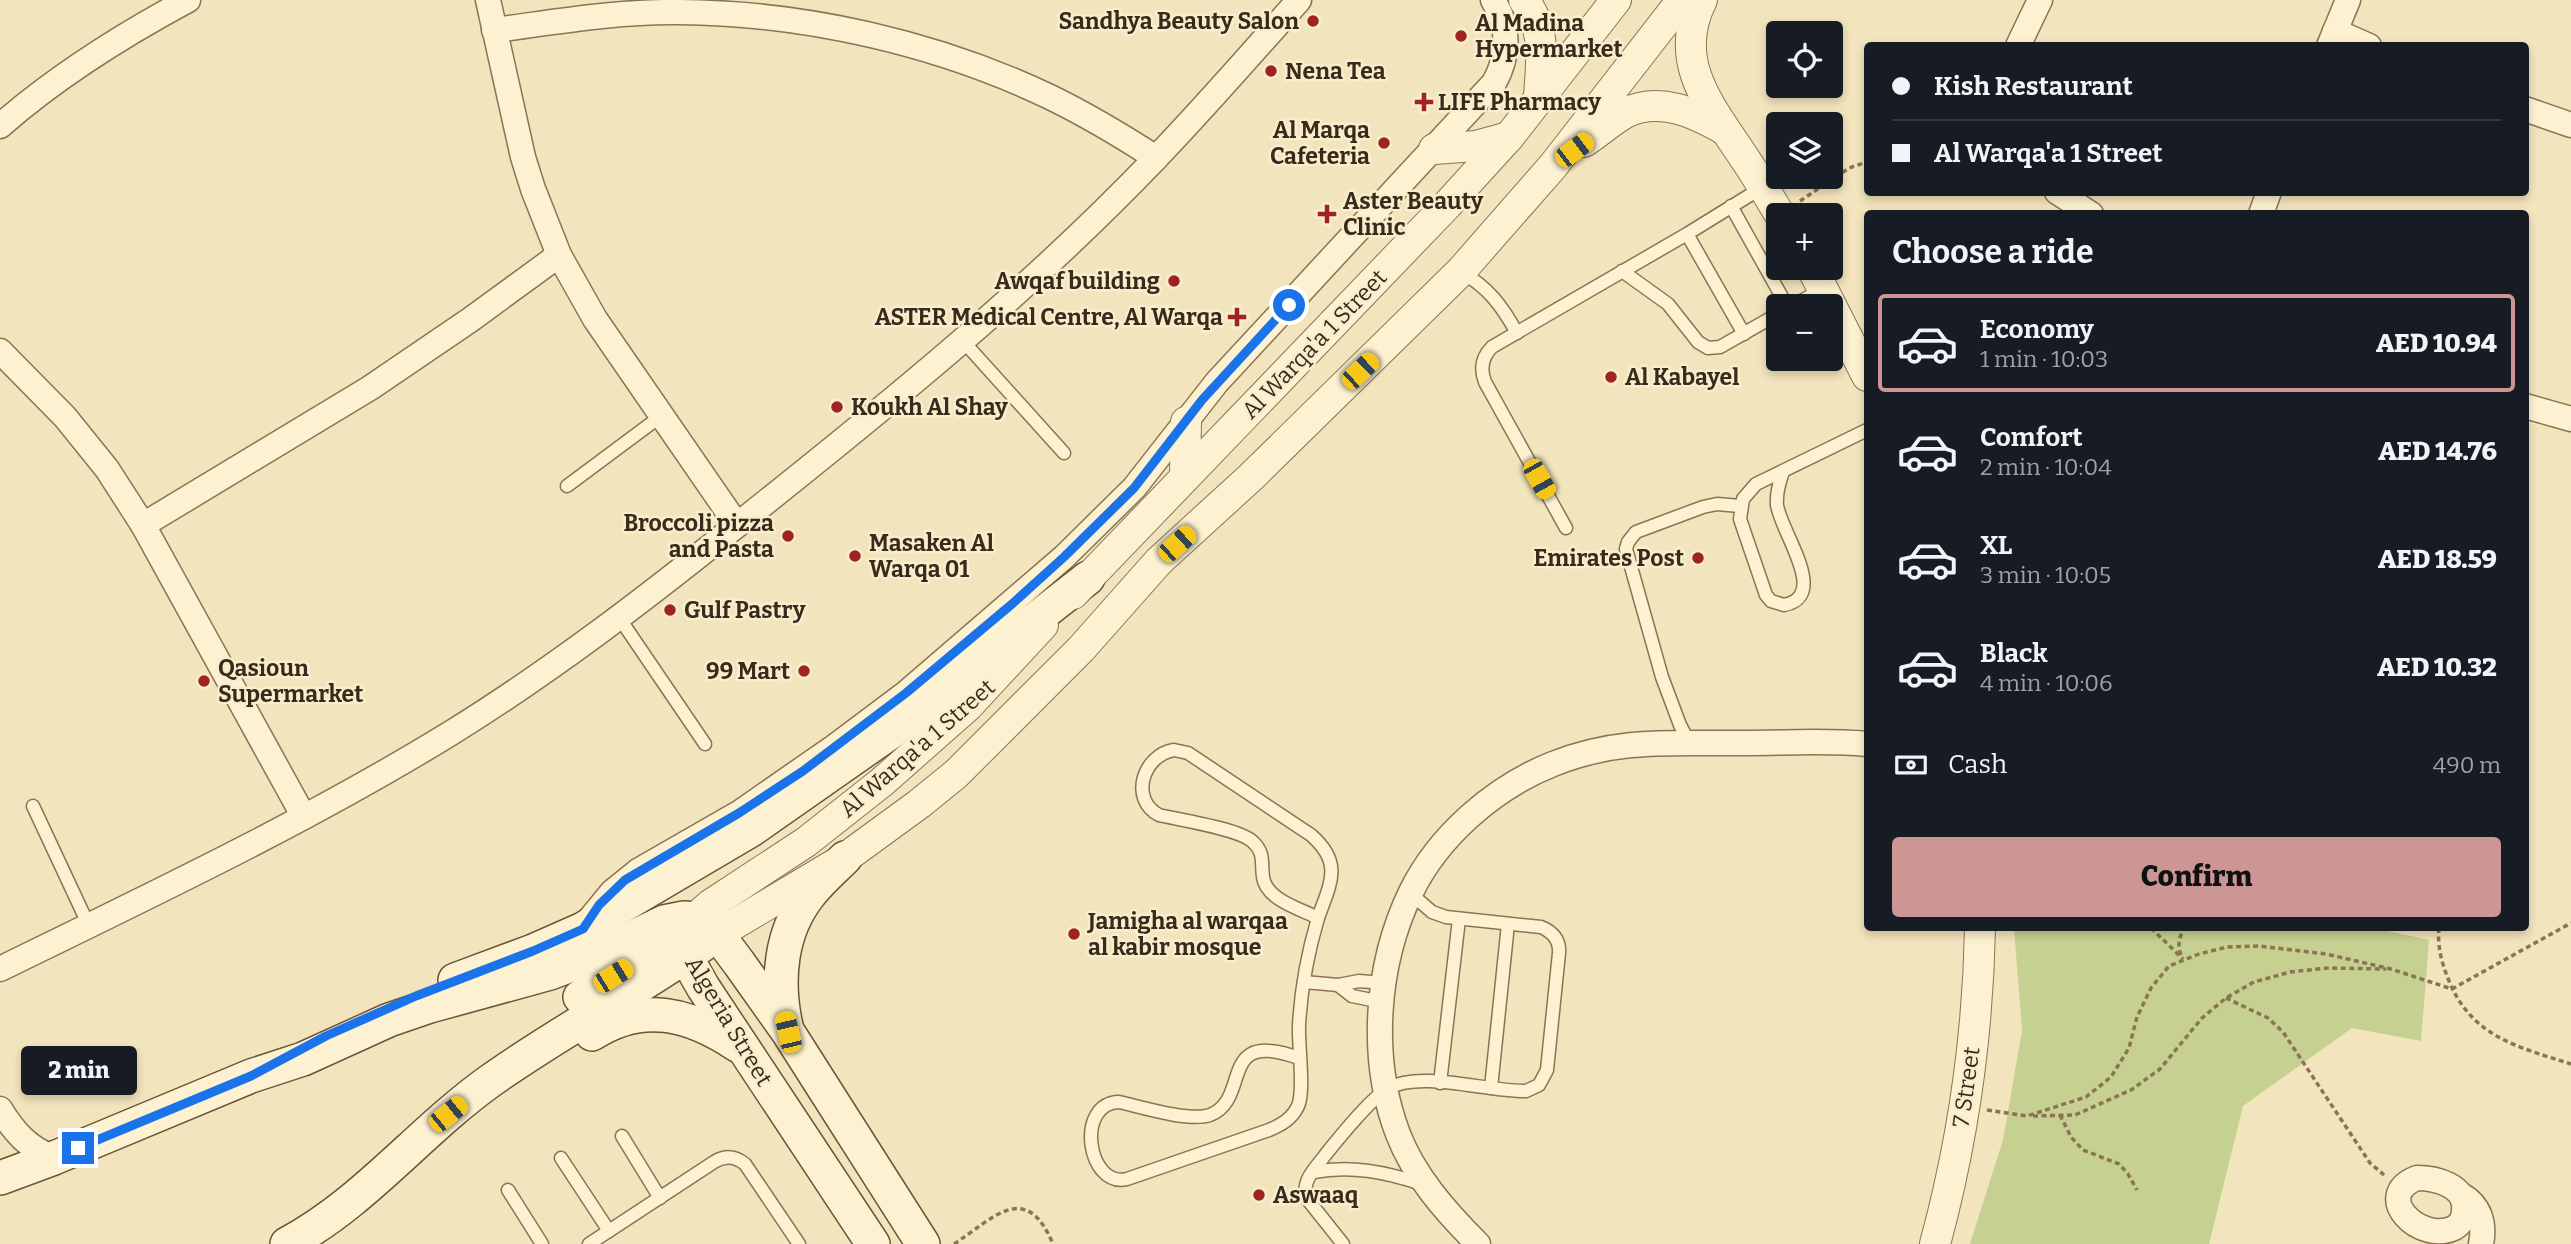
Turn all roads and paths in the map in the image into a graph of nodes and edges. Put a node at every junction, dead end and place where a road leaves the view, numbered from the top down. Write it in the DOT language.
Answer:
graph roads {
  1 [pos="188,0"];
  2 [pos="488,0"];
  3 [pos="1299,0"];
  4 [pos="1493,0"];
  5 [pos="1524,0"];
  6 [pos="1585,0"];
  7 [pos="1618,0"];
  8 [pos="1682,0"];
  9 [pos="1702,0"];
  10 [pos="2040,0"];
  11 [pos="2348,0"];
  12 [pos="747,8"];
  13 [pos="494,30"];
  14 [pos="2332,38"];
  15 [pos="2020,42"];
  16 [pos="2350,42"];
  17 [pos="1539,98"];
  18 [pos="2529,110"];
  19 [pos="2571,125"];
  20 [pos="0,126"];
  21 [pos="1725,130"];
  22 [pos="1509,137"];
  23 [pos="1434,149"];
  24 [pos="1156,158"];
  25 [pos="1864,163"];
  26 [pos="1553,166"];
  27 [pos="1763,187"];
  28 [pos="2063,196"];
  29 [pos="1773,203"];
  30 [pos="1797,203"];
  31 [pos="1731,206"];
  32 [pos="2085,210"];
  33 [pos="1687,234"];
  34 [pos="559,255"];
  35 [pos="1461,271"];
  36 [pos="1622,271"];
  37 [pos="1816,280"];
  38 [pos="1819,280"];
  39 [pos="1780,294"];
  40 [pos="1803,294"];
  41 [pos="1766,321"];
  42 [pos="1517,333"];
  43 [pos="1744,334"];
  44 [pos="963,341"];
  45 [pos="0,351"];
  46 [pos="1864,370"];
  47 [pos="2529,407"];
  48 [pos="661,416"];
  49 [pos="2571,419"];
  50 [pos="1186,422"];
  51 [pos="1864,432"];
  52 [pos="1064,453"];
  53 [pos="1783,472"];
  54 [pos="1185,477"];
  55 [pos="567,486"];
  56 [pos="1740,506"];
  57 [pos="143,525"];
  58 [pos="737,525"];
  59 [pos="1566,528"];
  60 [pos="1088,578"];
  61 [pos="618,616"];
  62 [pos="1860,741"];
  63 [pos="705,744"];
  64 [pos="1690,744"];
  65 [pos="33,806"];
  66 [pos="304,817"];
  67 [pos="845,858"];
  68 [pos="1410,893"];
  69 [pos="1318,918"];
  70 [pos="1459,919"];
  71 [pos="2571,923"];
  72 [pos="1508,924"];
  73 [pos="89,926"];
  74 [pos="706,927"];
  75 [pos="652,928"];
  76 [pos="583,929"];
  77 [pos="1980,931"];
  78 [pos="2154,931"];
  79 [pos="2183,931"];
  80 [pos="2439,931"];
  81 [pos="687,957"];
  82 [pos="2183,959"];
  83 [pos="0,969"];
  84 [pos="2391,969"];
  85 [pos="1304,982"];
  86 [pos="1338,985"];
  87 [pos="2452,989"];
  88 [pos="1383,992"];
  89 [pos="2226,998"];
  90 [pos="788,1032"];
  91 [pos="745,1050"];
  92 [pos="1299,1058"];
  93 [pos="2571,1064"];
  94 [pos="251,1076"];
  95 [pos="491,1080"];
  96 [pos="1440,1083"];
  97 [pos="1491,1088"];
  98 [pos="1385,1089"];
  99 [pos="1965,1105"];
  100 [pos="0,1109"];
  101 [pos="2060,1115"];
  102 [pos="2027,1116"];
  103 [pos="622,1136"];
  104 [pos="54,1158"];
  105 [pos="561,1158"];
  106 [pos="1313,1172"];
  107 [pos="0,1178"];
  108 [pos="2406,1182"];
  109 [pos="1426,1185"];
  110 [pos="508,1190"];
  111 [pos="2137,1190"];
  112 [pos="2461,1195"];
  113 [pos="660,1198"];
  114 [pos="609,1231"];
  115 [pos="2442,1238"];
  116 [pos="287,1244"];
  117 [pos="542,1244"];
  118 [pos="589,1244"];
  119 [pos="799,1244"];
  120 [pos="873,1244"];
  121 [pos="923,1244"];
  122 [pos="954,1244"];
  123 [pos="1053,1244"];
  124 [pos="1343,1244"];
  125 [pos="1478,1244"];
  126 [pos="1935,1244"];
  127 [pos="2481,1244"];
  1 -- 20 [label="street"];
  2 -- 13 [label="street"];
  3 -- 24 [label="street"];
  4 -- 23 [label="street"];
  5 -- 17 [label="street"];
  6 -- 7 [label="street"];
  7 -- 17 [label="street, Al Warqa'a 1 Street"];
  8 -- 26 [label="street, Al Warqa'a 1 Street"];
  9 -- 21 [label="street"];
  10 -- 15 [label="street"];
  11 -- 14 [label="street"];
  12 -- 13 [label="street"];
  12 -- 24 [label="street"];
  13 -- 34 [label="street"];
  14 -- 16 [label="street"];
  17 -- 22 [label="street, Al Warqa'a 1 Street"];
  18 -- 19 [label="street"];
  21 -- 26 [label="street"];
  21 -- 27 [label="street"];
  22 -- 23 [label="street"];
  22 -- 54 [label="street, Al Warqa'a 1 Street"];
  23 -- 50 [label="street"];
  24 -- 44 [label="street"];
  25 -- 30 [label="path"];
  26 -- 35 [label="street, Al Warqa'a 1 Street"];
  27 -- 29 [label="street"];
  27 -- 31 [label="lane"];
  28 -- 32 [label="street"];
  31 -- 33 [label="lane"];
  31 -- 39 [label="lane"];
  33 -- 36 [label="lane"];
  33 -- 43 [label="lane"];
  34 -- 48 [label="street"];
  34 -- 57 [label="street"];
  35 -- 42 [label="lane"];
  35 -- 67 [label="street, Al Warqa'a 1 Street"];
  36 -- 42 [label="lane"];
  36 -- 43 [label="lane"];
  37 -- 40 [label="lane"];
  38 -- 46 [label="street"];
  41 -- 43 [label="lane"];
  42 -- 59 [label="lane"];
  44 -- 52 [label="lane"];
  44 -- 58 [label="street"];
  45 -- 57 [label="street"];
  47 -- 49 [label="street"];
  48 -- 55 [label="lane"];
  48 -- 58 [label="street"];
  50 -- 54 [label="street"];
  50 -- 76 [label="street"];
  51 -- 53 [label="lane"];
  53 -- 56 [label="lane"];
  53 -- 56 [label="lane"];
  54 -- 60 [label="street, Al Warqa'a 1 Street"];
  56 -- 64 [label="lane"];
  57 -- 66 [label="street"];
  58 -- 61 [label="street"];
  60 -- 74 [label="street, Al Warqa'a 1 Street"];
  60 -- 76 [label="main road"];
  61 -- 63 [label="lane"];
  61 -- 66 [label="street"];
  62 -- 64 [label="street"];
  64 -- 68 [label="street"];
  65 -- 73 [label="lane"];
  66 -- 73 [label="street"];
  67 -- 74 [label="street, Al Warqa'a 1 Street"];
  67 -- 90 [label="main road"];
  68 -- 70 [label="lane"];
  68 -- 88 [label="street"];
  69 -- 69 [label="lane"];
  69 -- 85 [label="lane"];
  70 -- 72 [label="lane"];
  70 -- 96 [label="lane"];
  71 -- 87 [label="path"];
  72 -- 97 [label="lane"];
  72 -- 97 [label="lane"];
  73 -- 83 [label="street"];
  74 -- 75 [label="main road, Al Warqa'a 1 Street"];
  74 -- 81 [label="main road, Algeria Street"];
  74 -- 90 [label="main road, Algeria Street"];
  75 -- 94 [label="main road, Al Warqa'a 1 Street"];
  75 -- 95 [label="main road"];
  76 -- 94 [label="main road"];
  77 -- 99 [label="street, 7 Street"];
  78 -- 82 [label="path"];
  79 -- 82 [label="path"];
  80 -- 87 [label="path"];
  81 -- 91 [label="main road, Algeria Street"];
  81 -- 95 [label="main road"];
  82 -- 84 [label="path"];
  82 -- 102 [label="path"];
  84 -- 87 [label="path"];
  84 -- 89 [label="path"];
  85 -- 86 [label="lane"];
  85 -- 92 [label="lane"];
  86 -- 88 [label="lane"];
  86 -- 88 [label="lane"];
  87 -- 93 [label="path"];
  88 -- 98 [label="street"];
  89 -- 101 [label="path"];
  89 -- 108 [label="path"];
  90 -- 121 [label="main road, Algeria Street"];
  91 -- 95 [label="main road"];
  91 -- 120 [label="main road, Algeria Street"];
  92 -- 92 [label="lane"];
  94 -- 104 [label="main road, Al Warqa'a 1 Street"];
  95 -- 116 [label="main road"];
  96 -- 97 [label="lane"];
  96 -- 98 [label="lane"];
  98 -- 106 [label="lane"];
  98 -- 109 [label="street"];
  99 -- 102 [label="path"];
  99 -- 126 [label="street, 7 Street"];
  100 -- 104 [label="street"];
  101 -- 102 [label="path"];
  101 -- 111 [label="path"];
  103 -- 113 [label="lane"];
  104 -- 107 [label="main road, Al Warqa'a 1 Street"];
  105 -- 114 [label="lane"];
  106 -- 109 [label="lane"];
  106 -- 124 [label="lane"];
  108 -- 112 [label="street"];
  108 -- 115 [label="street"];
  109 -- 125 [label="street"];
  110 -- 117 [label="lane"];
  112 -- 115 [label="street"];
  112 -- 127 [label="street"];
  113 -- 114 [label="lane"];
  113 -- 119 [label="lane"];
  114 -- 118 [label="lane"];
  122 -- 123 [label="path"];
}
